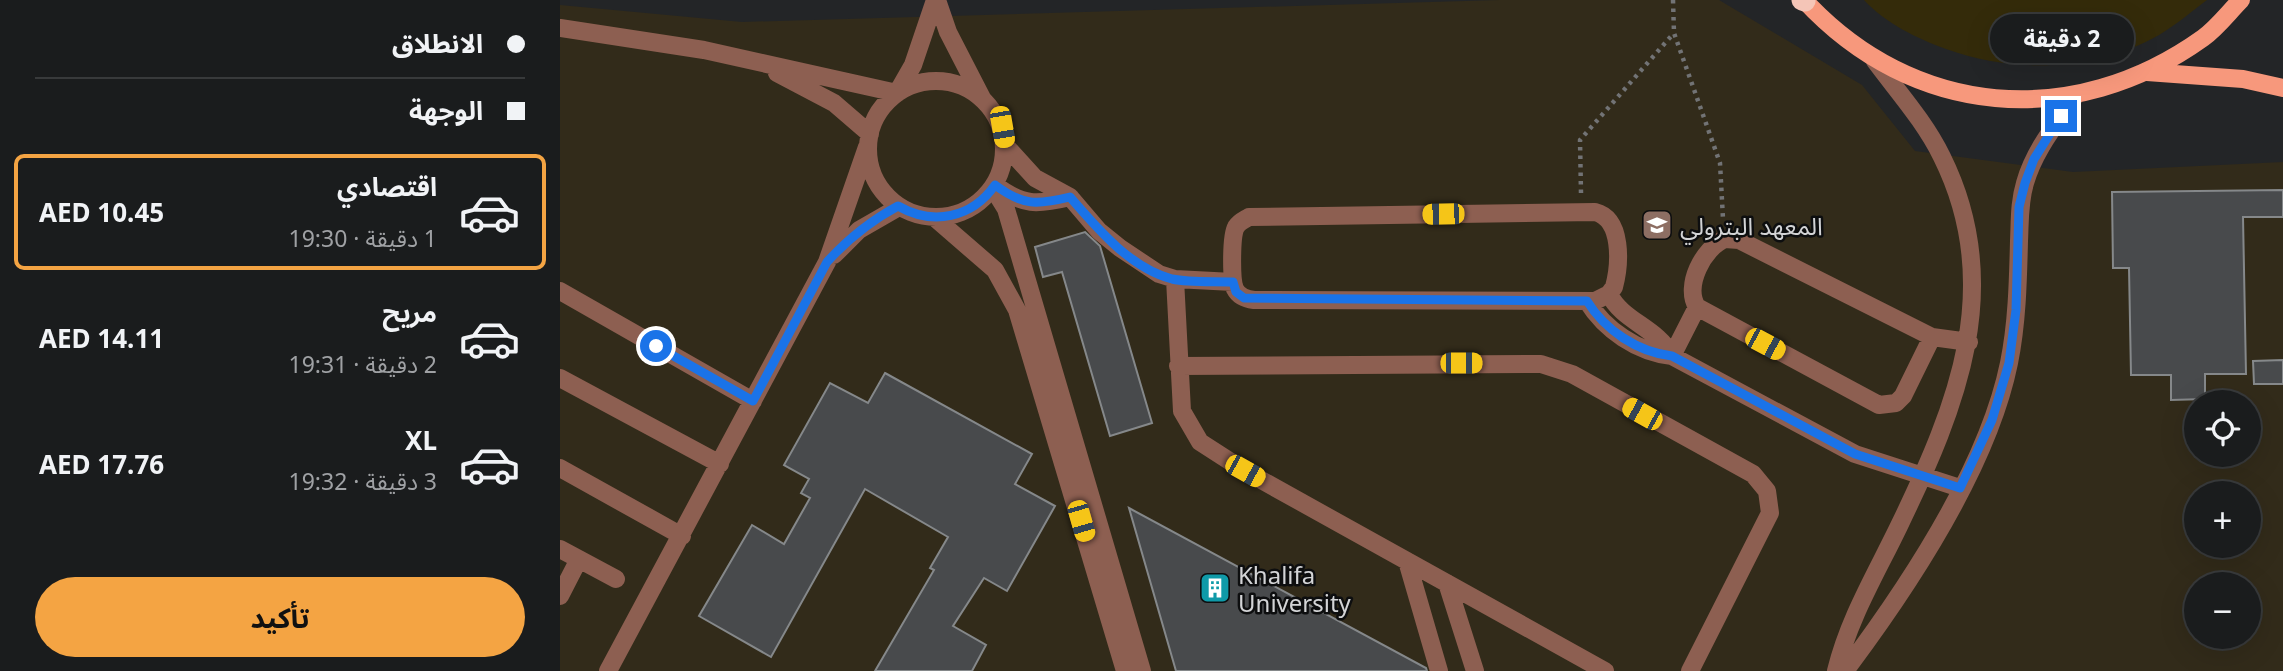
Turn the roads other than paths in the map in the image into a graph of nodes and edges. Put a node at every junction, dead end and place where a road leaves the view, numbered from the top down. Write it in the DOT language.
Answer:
graph roads {
  1 [pos="936,0"];
  2 [pos="1803,0"];
  3 [pos="2241,0"];
  4 [pos="560,28"];
  5 [pos="1875,61"];
  6 [pos="759,63"];
  7 [pos="2147,72"];
  8 [pos="2283,88"];
  9 [pos="897,93"];
  10 [pos="2075,96"];
  11 [pos="982,98"];
  12 [pos="869,140"];
  13 [pos="1005,145"];
  14 [pos="994,187"];
  15 [pos="1070,197"];
  16 [pos="898,206"];
  17 [pos="935,218"];
  18 [pos="827,262"];
  19 [pos="1175,279"];
  20 [pos="1233,282"];
  21 [pos="560,291"];
  22 [pos="1609,294"];
  23 [pos="1587,301"];
  24 [pos="1697,307"];
  25 [pos="1932,337"];
  26 [pos="1969,342"];
  27 [pos="1672,356"];
  28 [pos="1178,366"];
  29 [pos="560,379"];
  30 [pos="753,401"];
  31 [pos="720,464"];
  32 [pos="560,468"];
  33 [pos="1922,478"];
  34 [pos="1960,488"];
  35 [pos="682,536"];
  36 [pos="560,549"];
  37 [pos="579,559"];
  38 [pos="1407,561"];
  39 [pos="616,579"];
  40 [pos="1447,583"];
  41 [pos="560,596"];
  42 [pos="608,671"];
  43 [pos="1125,671"];
  44 [pos="1142,671"];
  45 [pos="1439,671"];
  46 [pos="1475,671"];
  47 [pos="1605,671"];
  48 [pos="1690,671"];
  49 [pos="1836,671"];
  50 [pos="1845,671"];
  1 -- 9 [label="street"];
  1 -- 11 [label="street"];
  2 -- 5 [label="main road"];
  3 -- 7 [label="main road"];
  4 -- 6 [label="street"];
  5 -- 10 [label="main road"];
  5 -- 26 [label="street"];
  6 -- 9 [label="street"];
  6 -- 12 [label="street"];
  7 -- 8 [label="main road"];
  7 -- 10 [label="main road"];
  9 -- 11 [label="street"];
  9 -- 12 [label="street"];
  10 -- 34 [label="street"];
  11 -- 13 [label="street"];
  12 -- 16 [label="street"];
  12 -- 18 [label="street"];
  13 -- 14 [label="street"];
  13 -- 15 [label="street"];
  14 -- 15 [label="street"];
  14 -- 17 [label="street"];
  14 -- 44 [label="street"];
  15 -- 19 [label="street"];
  16 -- 17 [label="street"];
  16 -- 18 [label="street"];
  17 -- 43 [label="street"];
  18 -- 30 [label="street"];
  19 -- 20 [label="street"];
  19 -- 28 [label="street"];
  20 -- 22 [label="street"];
  20 -- 23 [label="street"];
  21 -- 30 [label="street"];
  22 -- 23 [label="street"];
  22 -- 27 [label="street"];
  23 -- 27 [label="street"];
  24 -- 25 [label="street"];
  24 -- 25 [label="street"];
  24 -- 27 [label="street"];
  25 -- 26 [label="street"];
  26 -- 33 [label="street"];
  27 -- 33 [label="street"];
  28 -- 38 [label="street"];
  28 -- 48 [label="street"];
  29 -- 31 [label="street"];
  30 -- 31 [label="street"];
  31 -- 35 [label="street"];
  32 -- 35 [label="street"];
  33 -- 34 [label="street"];
  33 -- 49 [label="street"];
  34 -- 50 [label="street"];
  35 -- 42 [label="street"];
  36 -- 37 [label="street"];
  37 -- 39 [label="street"];
  37 -- 41 [label="street"];
  38 -- 40 [label="street"];
  38 -- 45 [label="street"];
  40 -- 46 [label="street"];
  40 -- 47 [label="street"];
}
